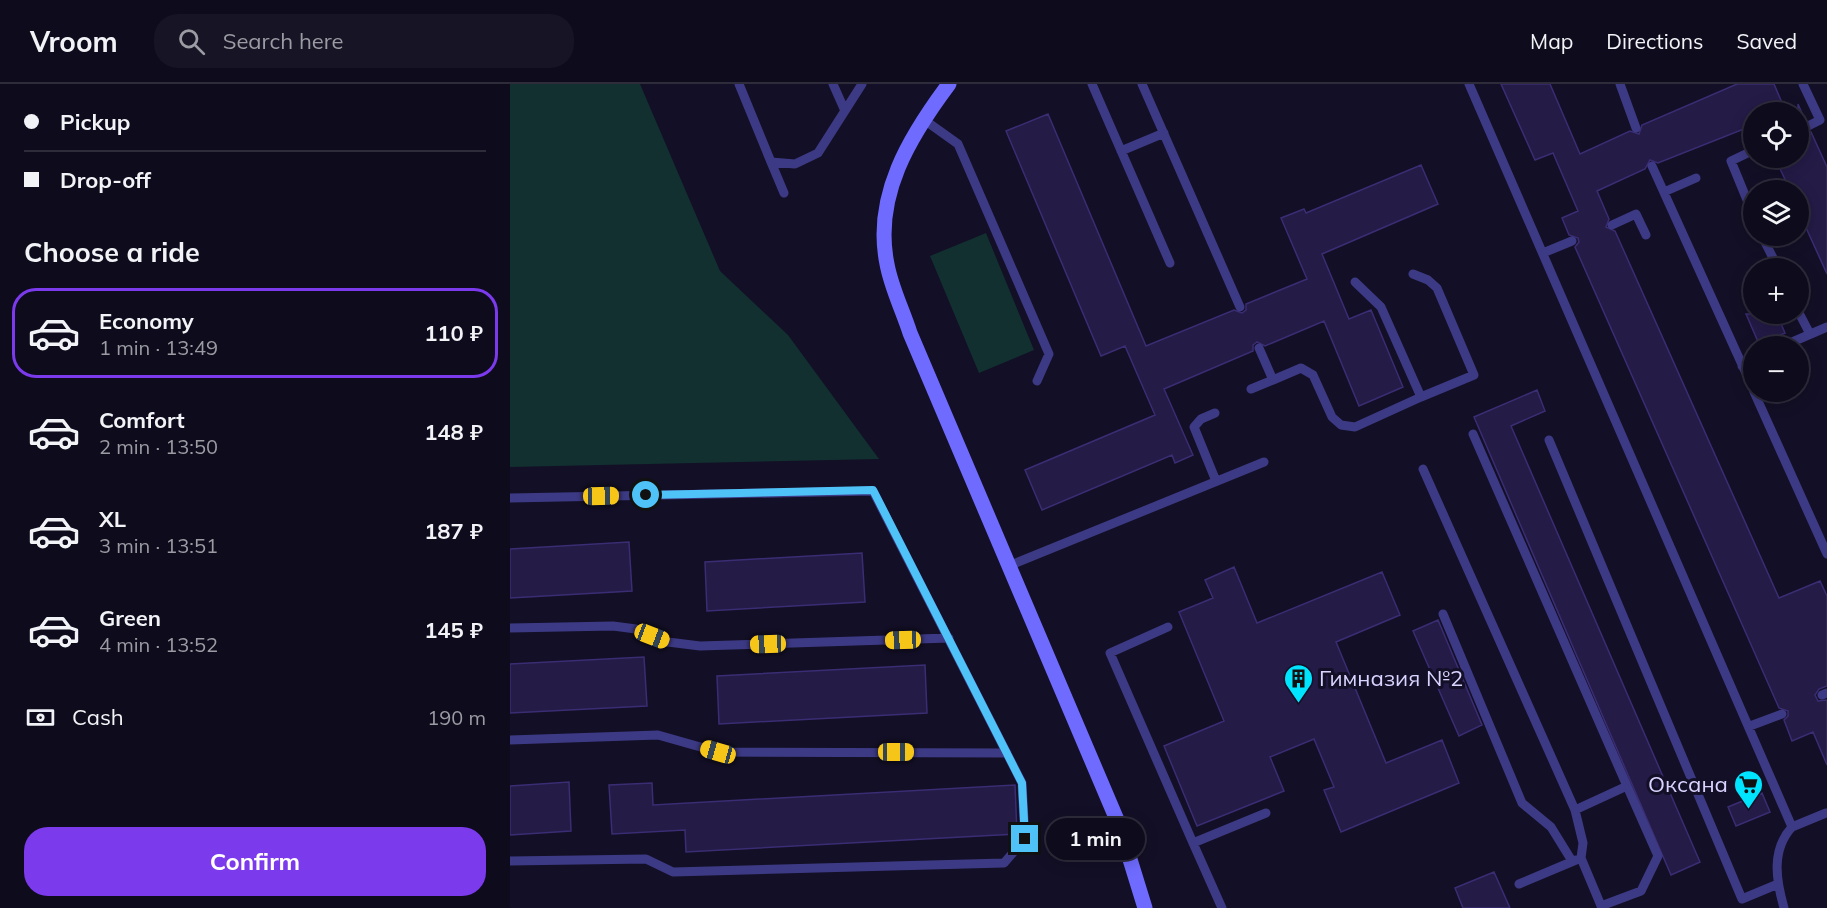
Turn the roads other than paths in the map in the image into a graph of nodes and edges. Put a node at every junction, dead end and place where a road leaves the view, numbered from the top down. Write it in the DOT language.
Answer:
graph roads {
  1 [pos="739,84"];
  2 [pos="833,84"];
  3 [pos="949,84"];
  4 [pos="1092,84"];
  5 [pos="1142,84"];
  6 [pos="1469,84"];
  7 [pos="1620,84"];
  8 [pos="1803,84"];
  9 [pos="857,86"];
  10 [pos="845,111"];
  11 [pos="923,119"];
  12 [pos="1809,126"];
  13 [pos="1636,128"];
  14 [pos="1164,132"];
  15 [pos="1121,151"];
  16 [pos="1743,155"];
  17 [pos="771,162"];
  18 [pos="1652,166"];
  19 [pos="1696,178"];
  20 [pos="1743,190"];
  21 [pos="1664,192"];
  22 [pos="784,193"];
  23 [pos="1612,225"];
  24 [pos="1646,235"];
  25 [pos="1572,241"];
  26 [pos="1543,253"];
  27 [pos="1170,263"];
  28 [pos="1413,274"];
  29 [pos="1355,282"];
  30 [pos="1240,307"];
  31 [pos="1805,324"];
  32 [pos="1827,327"];
  33 [pos="1810,334"];
  34 [pos="1806,336"];
  35 [pos="1259,348"];
  36 [pos="1742,366"];
  37 [pos="1273,380"];
  38 [pos="1037,381"];
  39 [pos="1251,389"];
  40 [pos="1421,397"];
  41 [pos="1759,402"];
  42 [pos="1215,413"];
  43 [pos="1473,434"];
  44 [pos="1549,440"];
  45 [pos="1264,462"];
  46 [pos="1423,469"];
  47 [pos="1216,481"];
  48 [pos="510,498"];
  49 [pos="1827,554"];
  50 [pos="1011,565"];
  51 [pos="1443,614"];
  52 [pos="1168,627"];
  53 [pos="510,628"];
  54 [pos="949,638"];
  55 [pos="1782,714"];
  56 [pos="1750,726"];
  57 [pos="510,740"];
  58 [pos="1007,753"];
  59 [pos="1627,786"];
  60 [pos="1575,810"];
  61 [pos="1266,813"];
  62 [pos="1826,813"];
  63 [pos="1792,827"];
  64 [pos="1193,843"];
  65 [pos="1576,860"];
  66 [pos="510,861"];
  67 [pos="1519,884"];
  68 [pos="1778,884"];
  69 [pos="1601,907"];
  70 [pos="1145,908"];
  71 [pos="1222,908"];
  72 [pos="1784,908"];
  1 -- 17 [label="lane"];
  2 -- 10 [label="lane"];
  3 -- 11 [label="street"];
  4 -- 15 [label="lane"];
  5 -- 14 [label="lane"];
  6 -- 26 [label="lane"];
  7 -- 13 [label="lane"];
  8 -- 12 [label="lane"];
  9 -- 10 [label="lane"];
  10 -- 17 [label="lane"];
  11 -- 38 [label="lane"];
  11 -- 50 [label="street"];
  14 -- 15 [label="lane"];
  14 -- 30 [label="lane"];
  15 -- 27 [label="lane"];
  16 -- 20 [label="lane"];
  17 -- 22 [label="lane"];
  18 -- 21 [label="lane"];
  19 -- 21 [label="lane"];
  21 -- 36 [label="lane"];
  23 -- 24 [label="lane"];
  25 -- 26 [label="lane"];
  26 -- 56 [label="lane"];
  28 -- 40 [label="lane"];
  29 -- 40 [label="lane"];
  31 -- 33 [label="lane"];
  32 -- 33 [label="lane"];
  33 -- 34 [label="lane"];
  35 -- 37 [label="lane"];
  37 -- 39 [label="lane"];
  37 -- 40 [label="lane"];
  41 -- 49 [label="lane"];
  42 -- 47 [label="lane"];
  43 -- 59 [label="lane"];
  44 -- 68 [label="lane"];
  45 -- 47 [label="lane"];
  46 -- 60 [label="lane"];
  47 -- 50 [label="lane"];
  48 -- 54 [label="lane"];
  50 -- 70 [label="street"];
  51 -- 65 [label="lane"];
  52 -- 64 [label="lane"];
  53 -- 54 [label="lane"];
  54 -- 58 [label="lane"];
  55 -- 56 [label="lane"];
  56 -- 63 [label="lane"];
  57 -- 58 [label="lane"];
  58 -- 66 [label="lane"];
  59 -- 60 [label="lane"];
  59 -- 69 [label="lane"];
  60 -- 65 [label="lane"];
  61 -- 64 [label="lane"];
  62 -- 63 [label="lane"];
  63 -- 68 [label="lane"];
  64 -- 71 [label="lane"];
  65 -- 67 [label="lane"];
  65 -- 69 [label="lane"];
  68 -- 72 [label="lane"];
}
